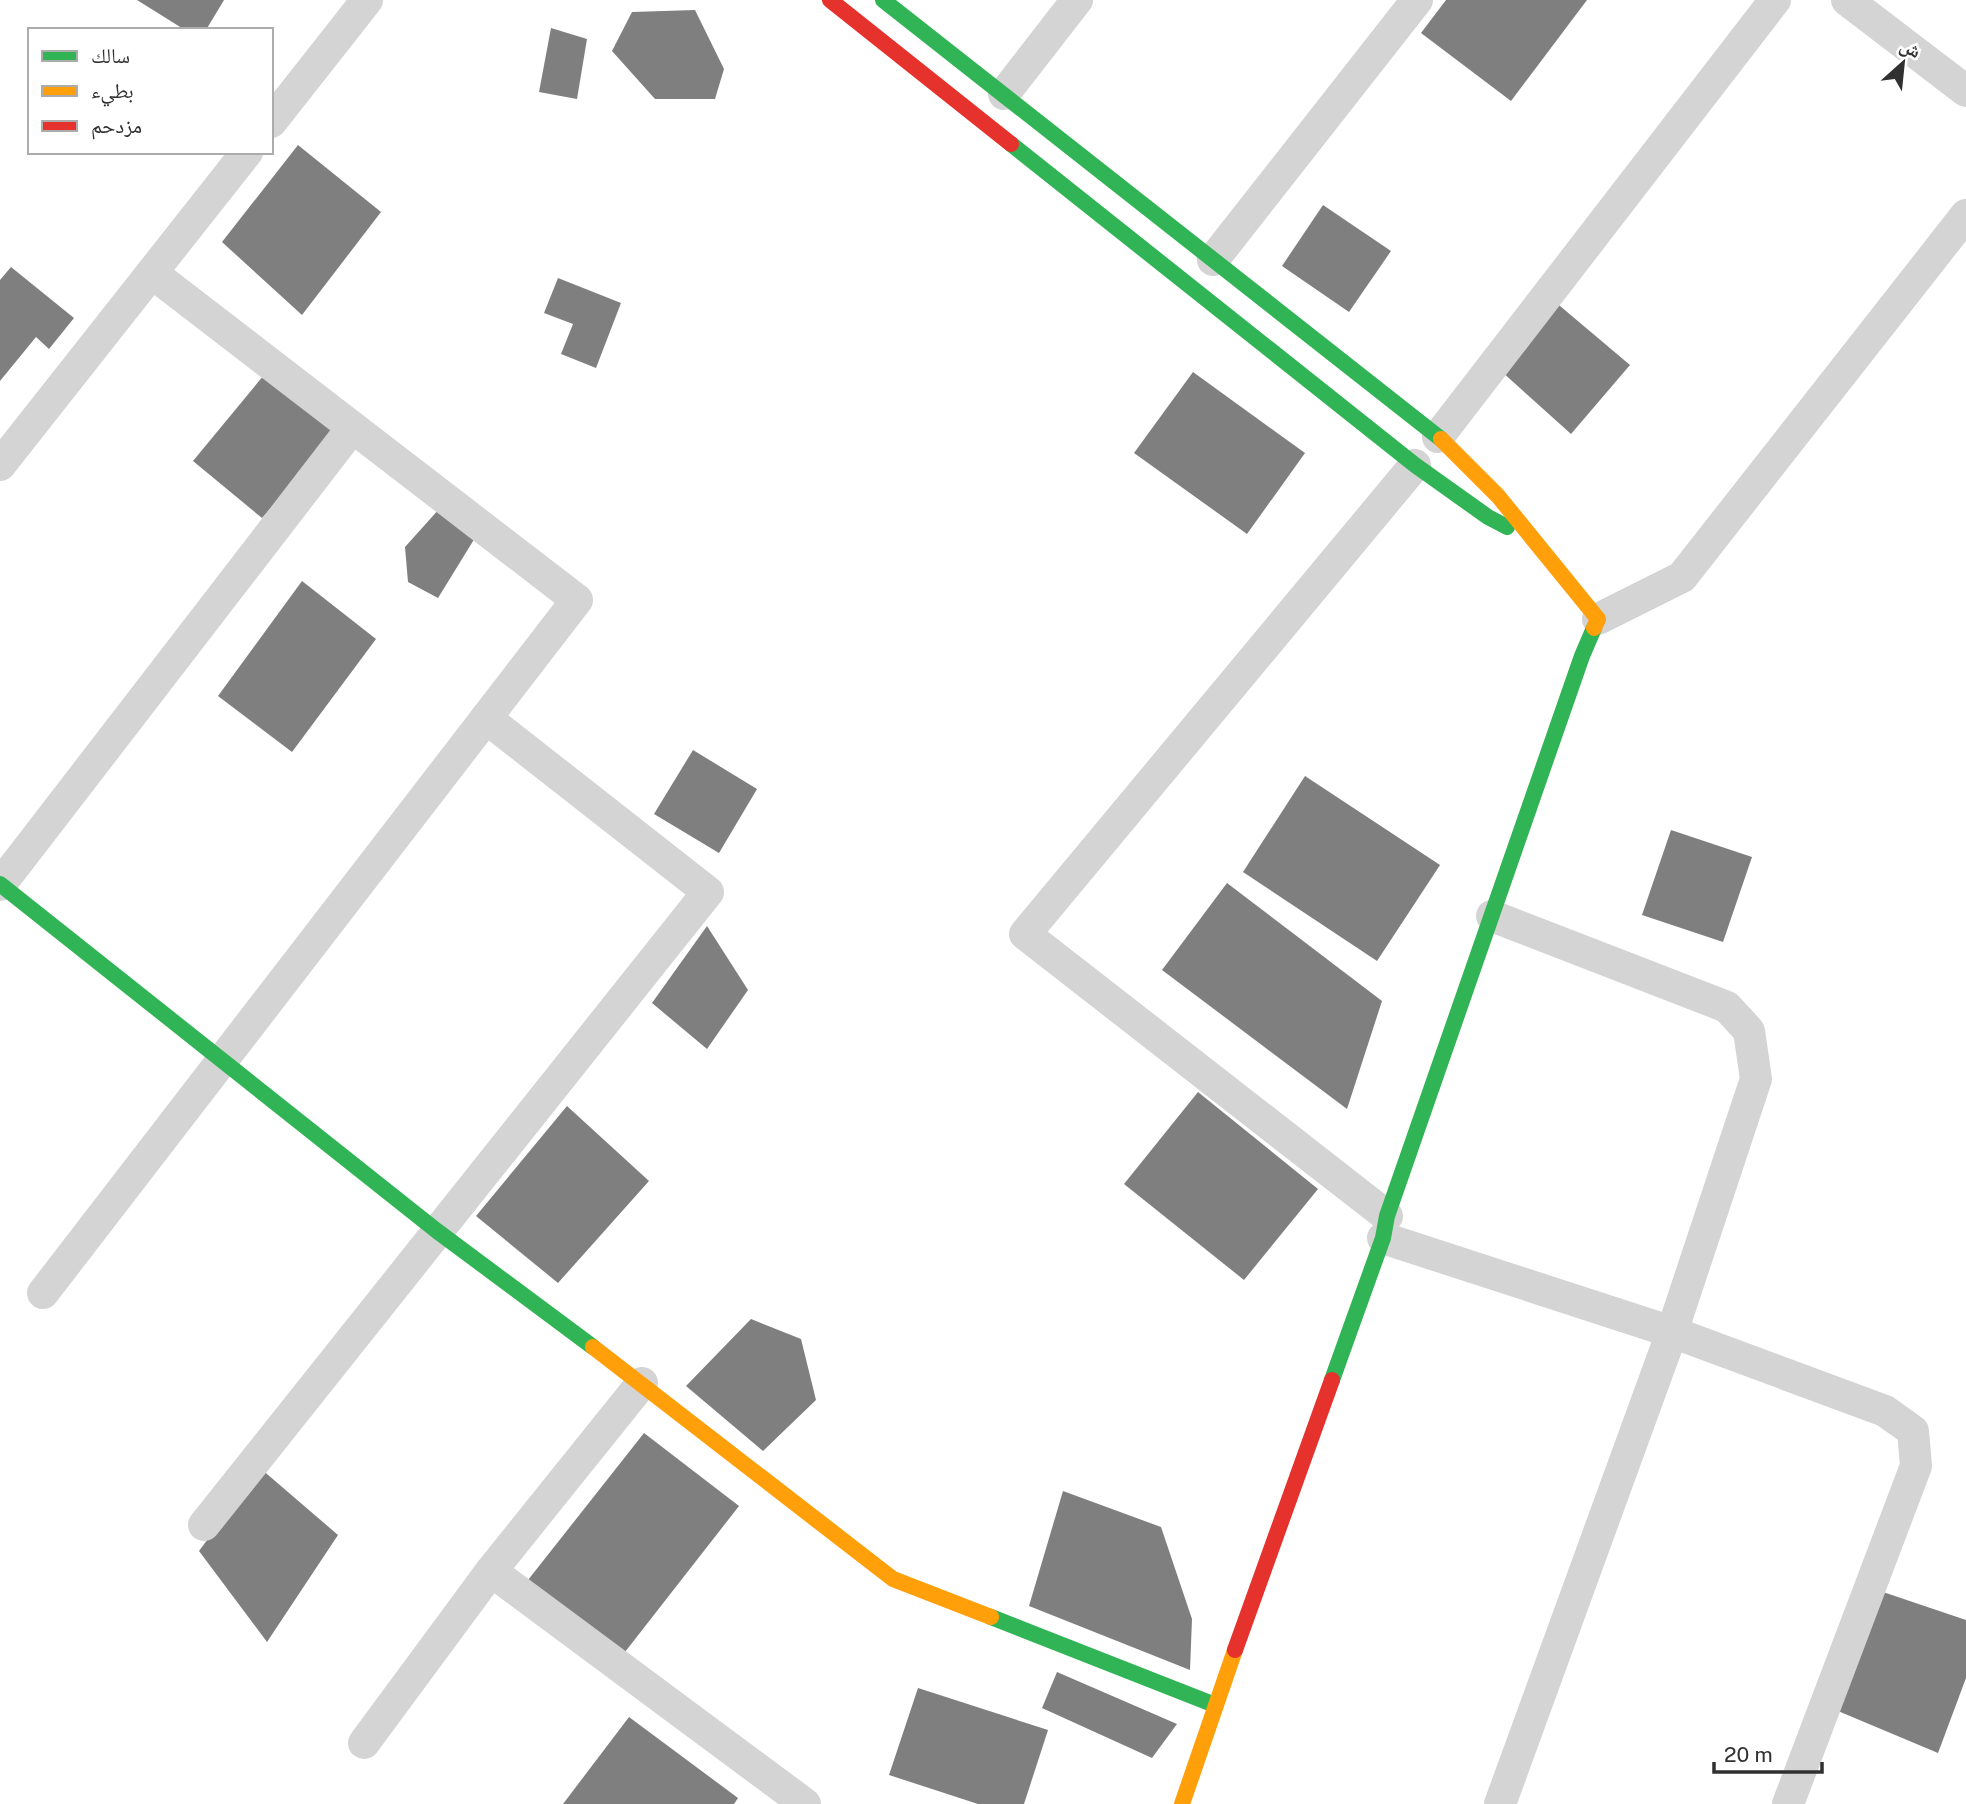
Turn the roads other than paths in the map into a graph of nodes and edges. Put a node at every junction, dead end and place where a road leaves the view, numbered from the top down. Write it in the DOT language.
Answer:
graph roads {
  1 [pos="367,0"];
  2 [pos="830,0"];
  3 [pos="883,0"];
  4 [pos="1077,0"];
  5 [pos="1417,0"];
  6 [pos="1775,0"];
  7 [pos="1847,0"];
  8 [pos="1966,92"];
  9 [pos="1004,94"];
  10 [pos="273,119"];
  11 [pos="245,154"];
  12 [pos="1966,215"];
  13 [pos="1213,260"];
  14 [pos="152,273"];
  15 [pos="352,428"];
  16 [pos="1438,437"];
  17 [pos="0,465"];
  18 [pos="1415,465"];
  19 [pos="1537,544"];
  20 [pos="1598,619"];
  21 [pos="486,718"];
  22 [pos="0,885"];
  23 [pos="1492,916"];
  24 [pos="222,1060"];
  25 [pos="1385,1227"];
  26 [pos="437,1231"];
  27 [pos="43,1293"];
  28 [pos="1672,1332"];
  29 [pos="642,1383"];
  30 [pos="204,1525"];
  31 [pos="491,1571"];
  32 [pos="1214,1705"];
  33 [pos="363,1743"];
  34 [pos="805,1804"];
  35 [pos="1182,1804"];
  36 [pos="1500,1804"];
  37 [pos="1788,1804"];
  1 -- 10 [label="street"];
  2 -- 18 [label="street"];
  3 -- 9 [label="street"];
  4 -- 9 [label="street"];
  5 -- 13 [label="street"];
  6 -- 16 [label="street"];
  7 -- 8 [label="street"];
  9 -- 13 [label="street"];
  11 -- 14 [label="street"];
  12 -- 20 [label="street"];
  13 -- 16 [label="street"];
  14 -- 15 [label="street"];
  14 -- 17 [label="street"];
  15 -- 21 [label="street"];
  15 -- 22 [label="street"];
  16 -- 19 [label="street"];
  18 -- 19 [label="street"];
  18 -- 25 [label="street"];
  19 -- 20 [label="street"];
  20 -- 23 [label="street"];
  21 -- 24 [label="street"];
  21 -- 26 [label="street"];
  22 -- 24 [label="street"];
  23 -- 25 [label="street"];
  23 -- 28 [label="street"];
  24 -- 26 [label="street"];
  24 -- 27 [label="street"];
  25 -- 28 [label="street"];
  25 -- 32 [label="street"];
  26 -- 29 [label="street"];
  26 -- 30 [label="street"];
  28 -- 36 [label="street"];
  28 -- 37 [label="street"];
  29 -- 31 [label="street"];
  29 -- 32 [label="street"];
  31 -- 33 [label="street"];
  31 -- 34 [label="street"];
  32 -- 35 [label="street"];
}
